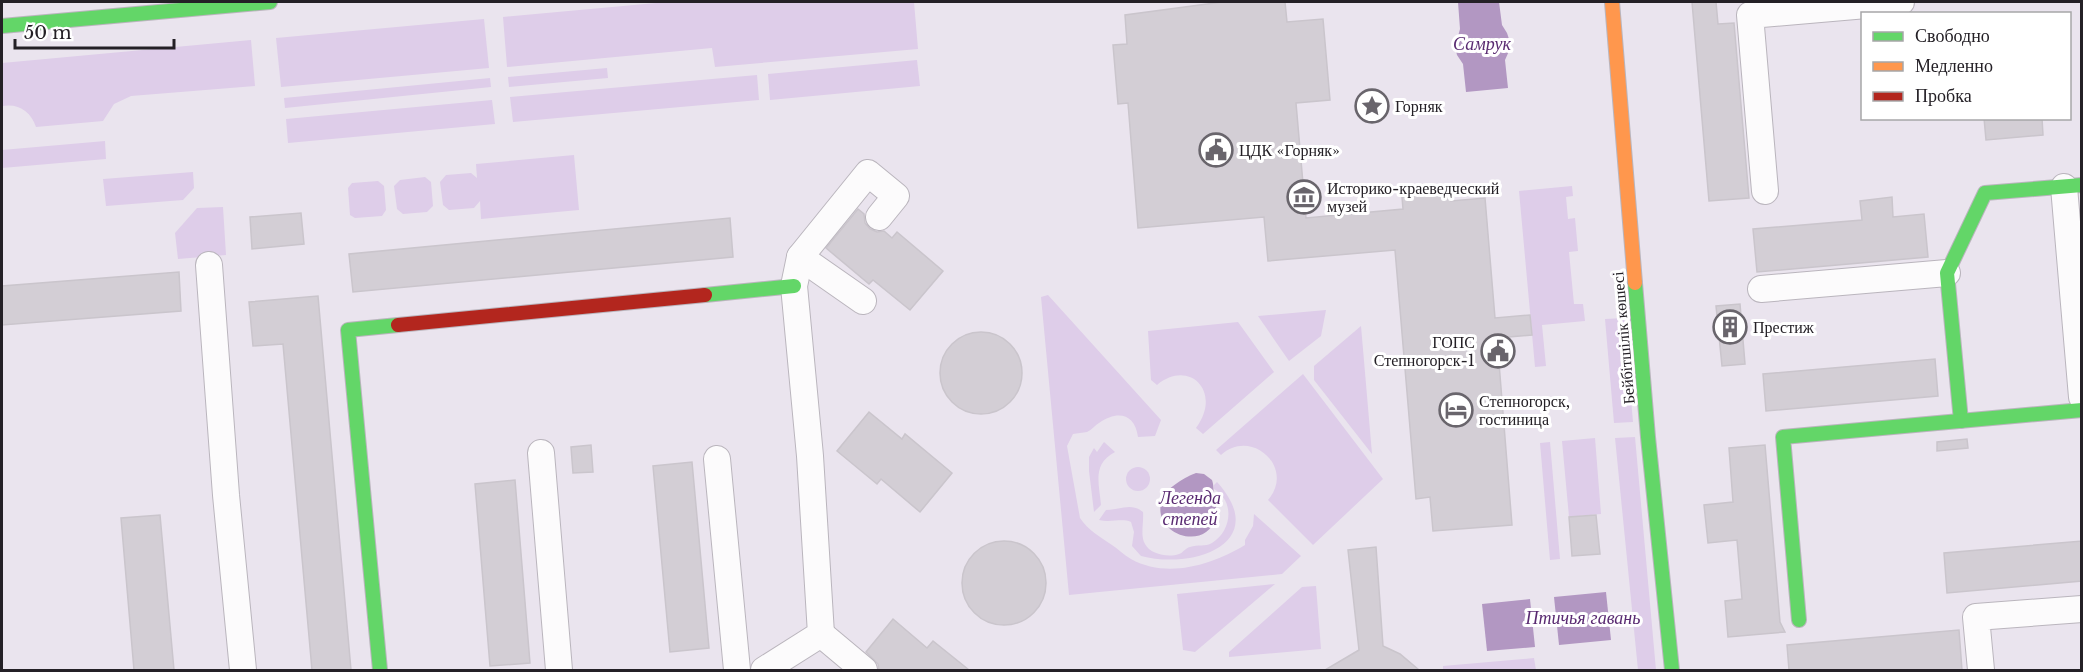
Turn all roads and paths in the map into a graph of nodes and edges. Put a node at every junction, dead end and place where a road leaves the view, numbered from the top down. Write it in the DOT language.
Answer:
graph roads {
  1 [pos="270,2"];
  2 [pos="1612,2"];
  3 [pos="1901,2"];
  4 [pos="2,26"];
  5 [pos="2073,186"];
  6 [pos="1765,191"];
  7 [pos="879,217"];
  8 [pos="800,257"];
  9 [pos="209,265"];
  10 [pos="1947,273"];
  11 [pos="794,286"];
  12 [pos="1761,289"];
  13 [pos="863,301"];
  14 [pos="2082,397"];
  15 [pos="2082,410"];
  16 [pos="1961,421"];
  17 [pos="541,453"];
  18 [pos="717,459"];
  19 [pos="2082,609"];
  20 [pos="1799,620"];
  21 [pos="821,634"];
  22 [pos="243,670"];
  23 [pos="380,670"];
  24 [pos="559,670"];
  25 [pos="737,670"];
  26 [pos="765,670"];
  27 [pos="864,670"];
  28 [pos="1672,670"];
  29 [pos="1981,670"];
  1 -- 4 [label="street"];
  2 -- 28 [label="street, Бейбітшілік көшесі"];
  3 -- 6 [label="street"];
  5 -- 10 [label="street"];
  5 -- 14 [label="street"];
  7 -- 8 [label="street"];
  8 -- 11 [label="street"];
  8 -- 13 [label="street"];
  9 -- 22 [label="street"];
  10 -- 12 [label="street"];
  10 -- 16 [label="street"];
  11 -- 21 [label="street"];
  11 -- 23 [label="street"];
  15 -- 16 [label="street"];
  16 -- 20 [label="street"];
  17 -- 24 [label="street"];
  18 -- 25 [label="street"];
  19 -- 29 [label="street"];
  21 -- 26 [label="street"];
  21 -- 27 [label="street"];
}
